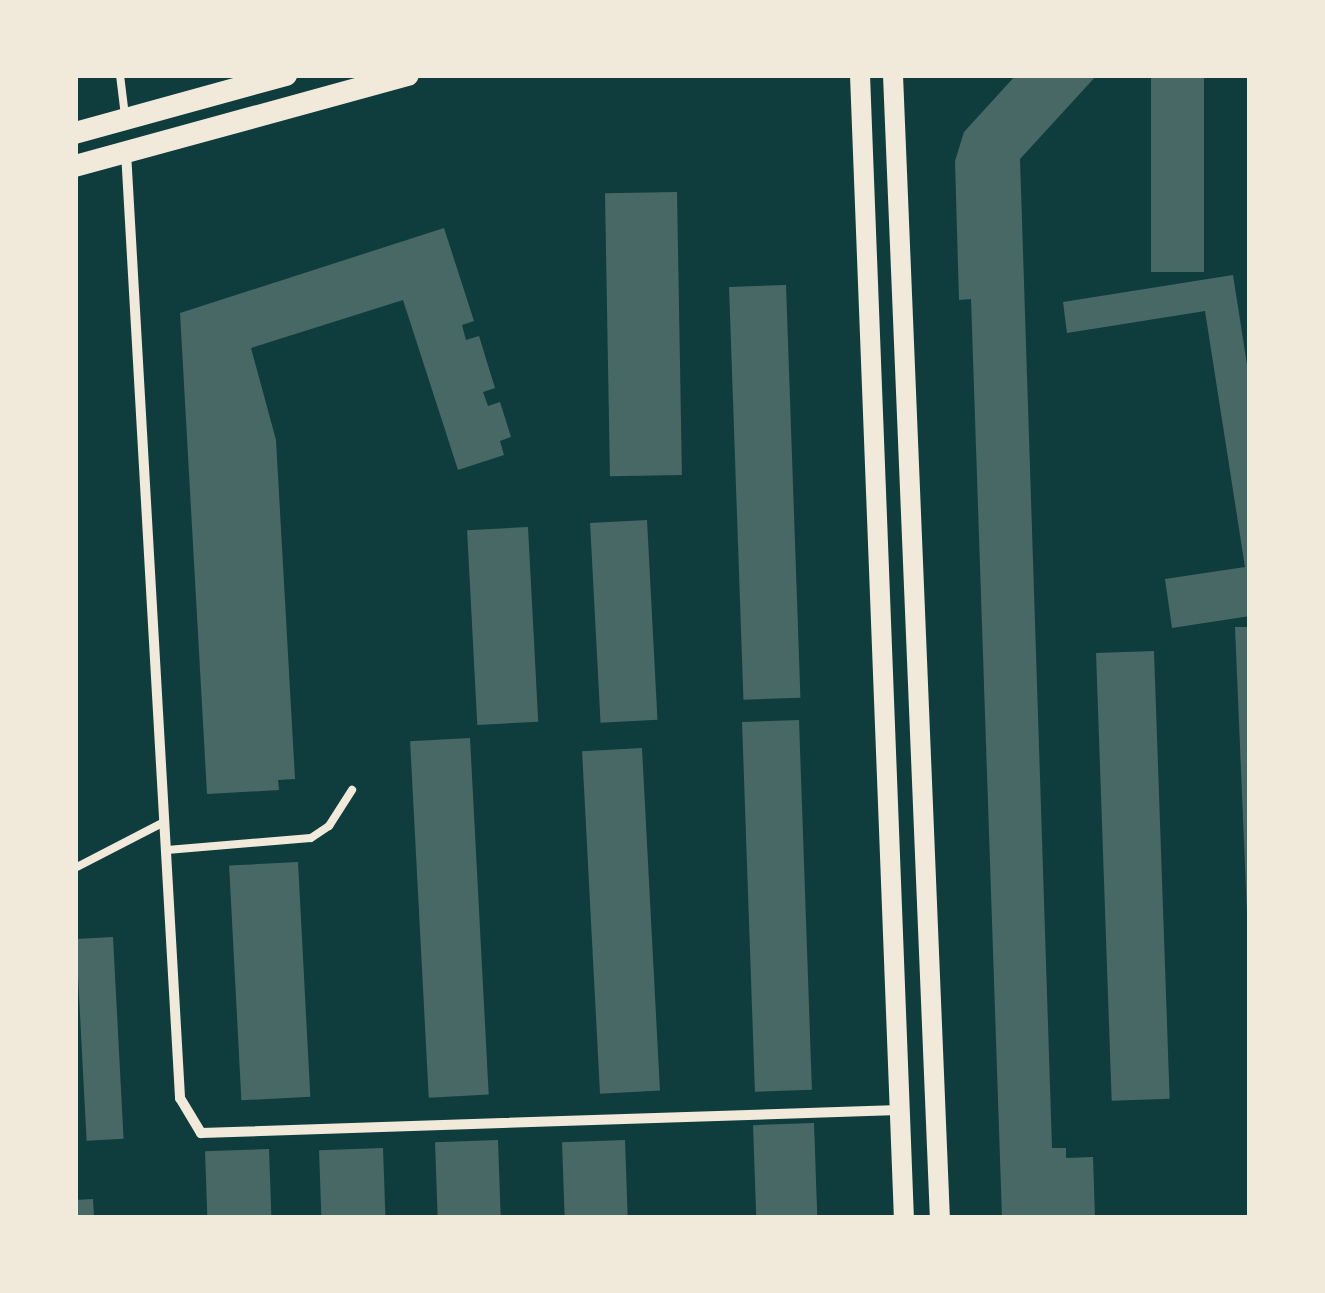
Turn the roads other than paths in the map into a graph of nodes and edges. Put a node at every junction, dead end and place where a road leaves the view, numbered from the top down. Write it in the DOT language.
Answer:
graph roads {
  1 [pos="120,75"];
  2 [pos="286,75"];
  3 [pos="408,75"];
  4 [pos="860,75"];
  5 [pos="893,75"];
  6 [pos="126,119"];
  7 [pos="75,133"];
  8 [pos="126,152"];
  9 [pos="75,166"];
  10 [pos="352,790"];
  11 [pos="165,822"];
  12 [pos="167,850"];
  13 [pos="75,868"];
  14 [pos="900,1110"];
  15 [pos="904,1218"];
  16 [pos="940,1218"];
  1 -- 6 [label="lane"];
  2 -- 6 [label="main road"];
  3 -- 8 [label="main road"];
  4 -- 14 [label="main road"];
  5 -- 16 [label="main road"];
  6 -- 7 [label="main road"];
  8 -- 9 [label="main road"];
  8 -- 11 [label="street"];
  10 -- 12 [label="lane"];
  11 -- 12 [label="street"];
  11 -- 13 [label="lane"];
  12 -- 14 [label="street"];
  14 -- 15 [label="main road"];
}
